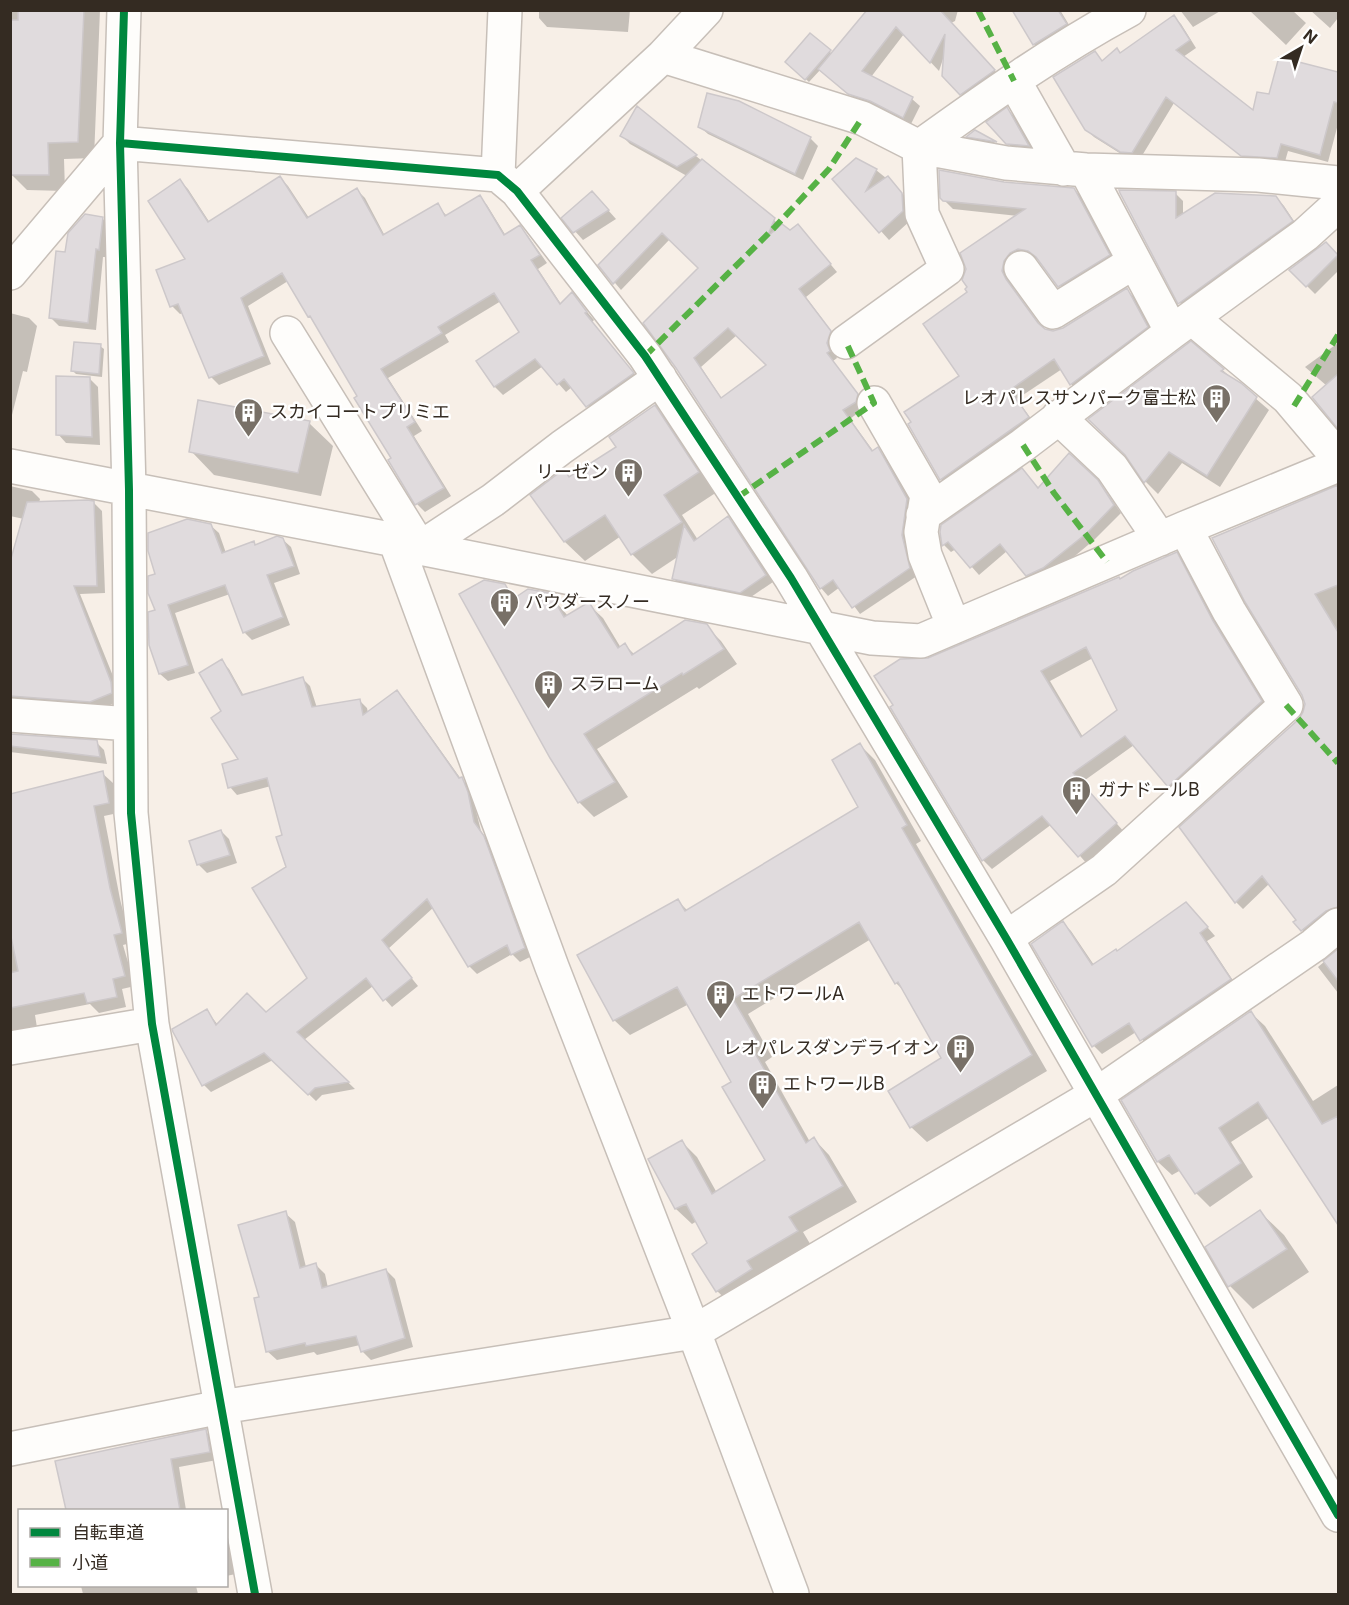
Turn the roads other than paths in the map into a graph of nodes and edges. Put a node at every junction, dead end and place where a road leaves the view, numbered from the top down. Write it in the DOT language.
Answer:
graph roads {
  1 [pos="124,10"];
  2 [pos="506,10"];
  3 [pos="706,10"];
  4 [pos="1129,10"];
  5 [pos="663,56"];
  6 [pos="1014,81"];
  7 [pos="120,143"];
  8 [pos="919,147"];
  9 [pos="1075,169"];
  10 [pos="508,183"];
  11 [pos="1338,183"];
  12 [pos="1338,205"];
  13 [pos="1134,262"];
  14 [pos="1021,268"];
  15 [pos="10,273"];
  16 [pos="1182,325"];
  17 [pos="287,333"];
  18 [pos="846,342"];
  19 [pos="660,378"];
  20 [pos="874,404"];
  21 [pos="1058,417"];
  22 [pos="1338,457"];
  23 [pos="1338,465"];
  24 [pos="10,466"];
  25 [pos="129,490"];
  26 [pos="923,515"];
  27 [pos="1172,533"];
  28 [pos="407,544"];
  29 [pos="821,627"];
  30 [pos="954,627"];
  31 [pos="10,715"];
  32 [pos="130,724"];
  33 [pos="1338,925"];
  34 [pos="1006,938"];
  35 [pos="152,1024"];
  36 [pos="10,1048"];
  37 [pos="1097,1094"];
  38 [pos="694,1332"];
  39 [pos="220,1407"];
  40 [pos="10,1449"];
  41 [pos="1338,1515"];
  42 [pos="255,1594"];
  43 [pos="792,1594"];
  1 -- 7 [label="street"];
  2 -- 10 [label="street"];
  3 -- 5 [label="street"];
  4 -- 6 [label="street"];
  5 -- 8 [label="street"];
  5 -- 10 [label="street"];
  6 -- 8 [label="street"];
  6 -- 9 [label="street"];
  7 -- 10 [label="street"];
  7 -- 15 [label="street"];
  7 -- 25 [label="street"];
  8 -- 9 [label="street"];
  8 -- 18 [label="street"];
  9 -- 11 [label="street"];
  9 -- 13 [label="street"];
  10 -- 19 [label="street"];
  12 -- 16 [label="street"];
  13 -- 14 [label="street"];
  13 -- 16 [label="street"];
  16 -- 21 [label="street"];
  16 -- 22 [label="street"];
  17 -- 28 [label="street"];
  19 -- 28 [label="street"];
  19 -- 29 [label="street"];
  20 -- 26 [label="street"];
  21 -- 26 [label="street"];
  21 -- 27 [label="street"];
  23 -- 27 [label="street"];
  24 -- 25 [label="street"];
  25 -- 28 [label="street"];
  25 -- 32 [label="street"];
  26 -- 30 [label="street"];
  27 -- 30 [label="street"];
  27 -- 34 [label="street"];
  28 -- 29 [label="street"];
  28 -- 38 [label="street"];
  29 -- 30 [label="street"];
  29 -- 34 [label="street"];
  31 -- 32 [label="street"];
  32 -- 35 [label="street"];
  33 -- 37 [label="street"];
  34 -- 37 [label="street"];
  35 -- 36 [label="street"];
  35 -- 39 [label="street"];
  37 -- 38 [label="street"];
  37 -- 41 [label="street"];
  38 -- 39 [label="street"];
  38 -- 43 [label="street"];
  39 -- 40 [label="street"];
  39 -- 42 [label="street"];
}
